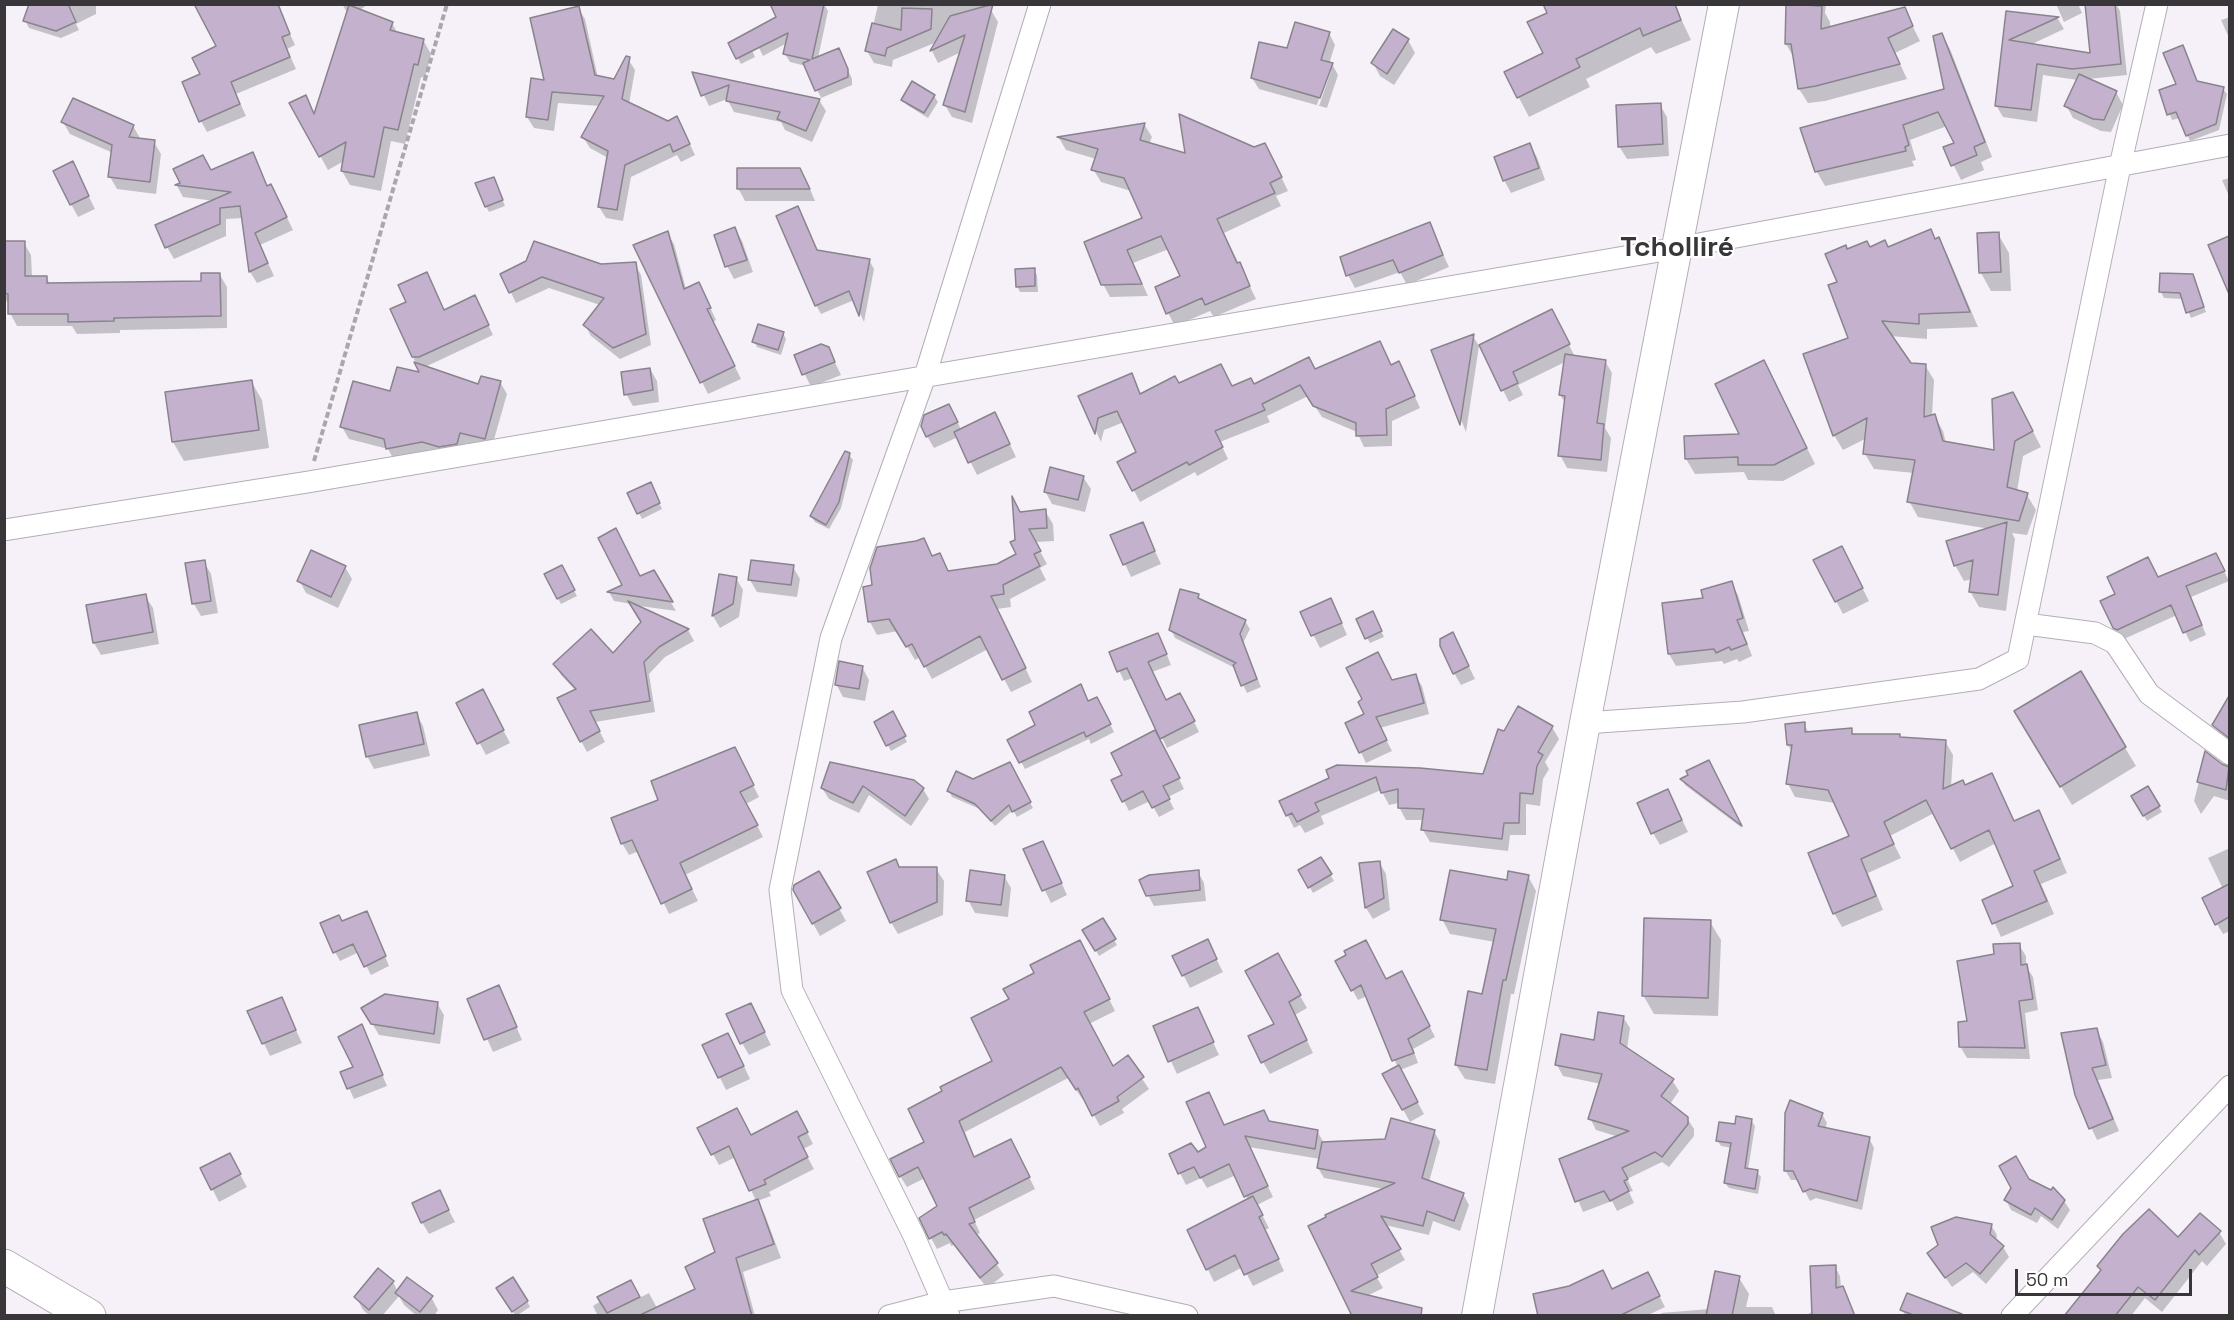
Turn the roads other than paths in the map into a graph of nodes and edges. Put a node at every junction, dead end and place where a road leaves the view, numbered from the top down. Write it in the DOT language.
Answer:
graph roads {
  1 [pos="1040,4"];
  2 [pos="1724,4"];
  3 [pos="2157,4"];
  4 [pos="2229,145"];
  5 [pos="2120,166"];
  6 [pos="1677,248"];
  7 [pos="925,376"];
  8 [pos="4,530"];
  9 [pos="2026,624"];
  10 [pos="1585,723"];
  11 [pos="2229,754"];
  12 [pos="2229,1086"];
  13 [pos="4,1266"];
  14 [pos="946,1309"];
  15 [pos="89,1316"];
  16 [pos="889,1316"];
  17 [pos="1187,1316"];
  18 [pos="1477,1316"];
  19 [pos="2012,1316"];
  1 -- 7 [label="street"];
  2 -- 6 [label="main road"];
  3 -- 5 [label="street"];
  4 -- 5 [label="street"];
  5 -- 6 [label="street"];
  5 -- 9 [label="street"];
  6 -- 7 [label="street"];
  6 -- 10 [label="main road"];
  7 -- 8 [label="street"];
  7 -- 14 [label="street"];
  9 -- 10 [label="street"];
  9 -- 11 [label="street"];
  10 -- 18 [label="main road"];
  12 -- 19 [label="street"];
  13 -- 15 [label="highway"];
  14 -- 16 [label="street"];
  14 -- 17 [label="street"];
}
